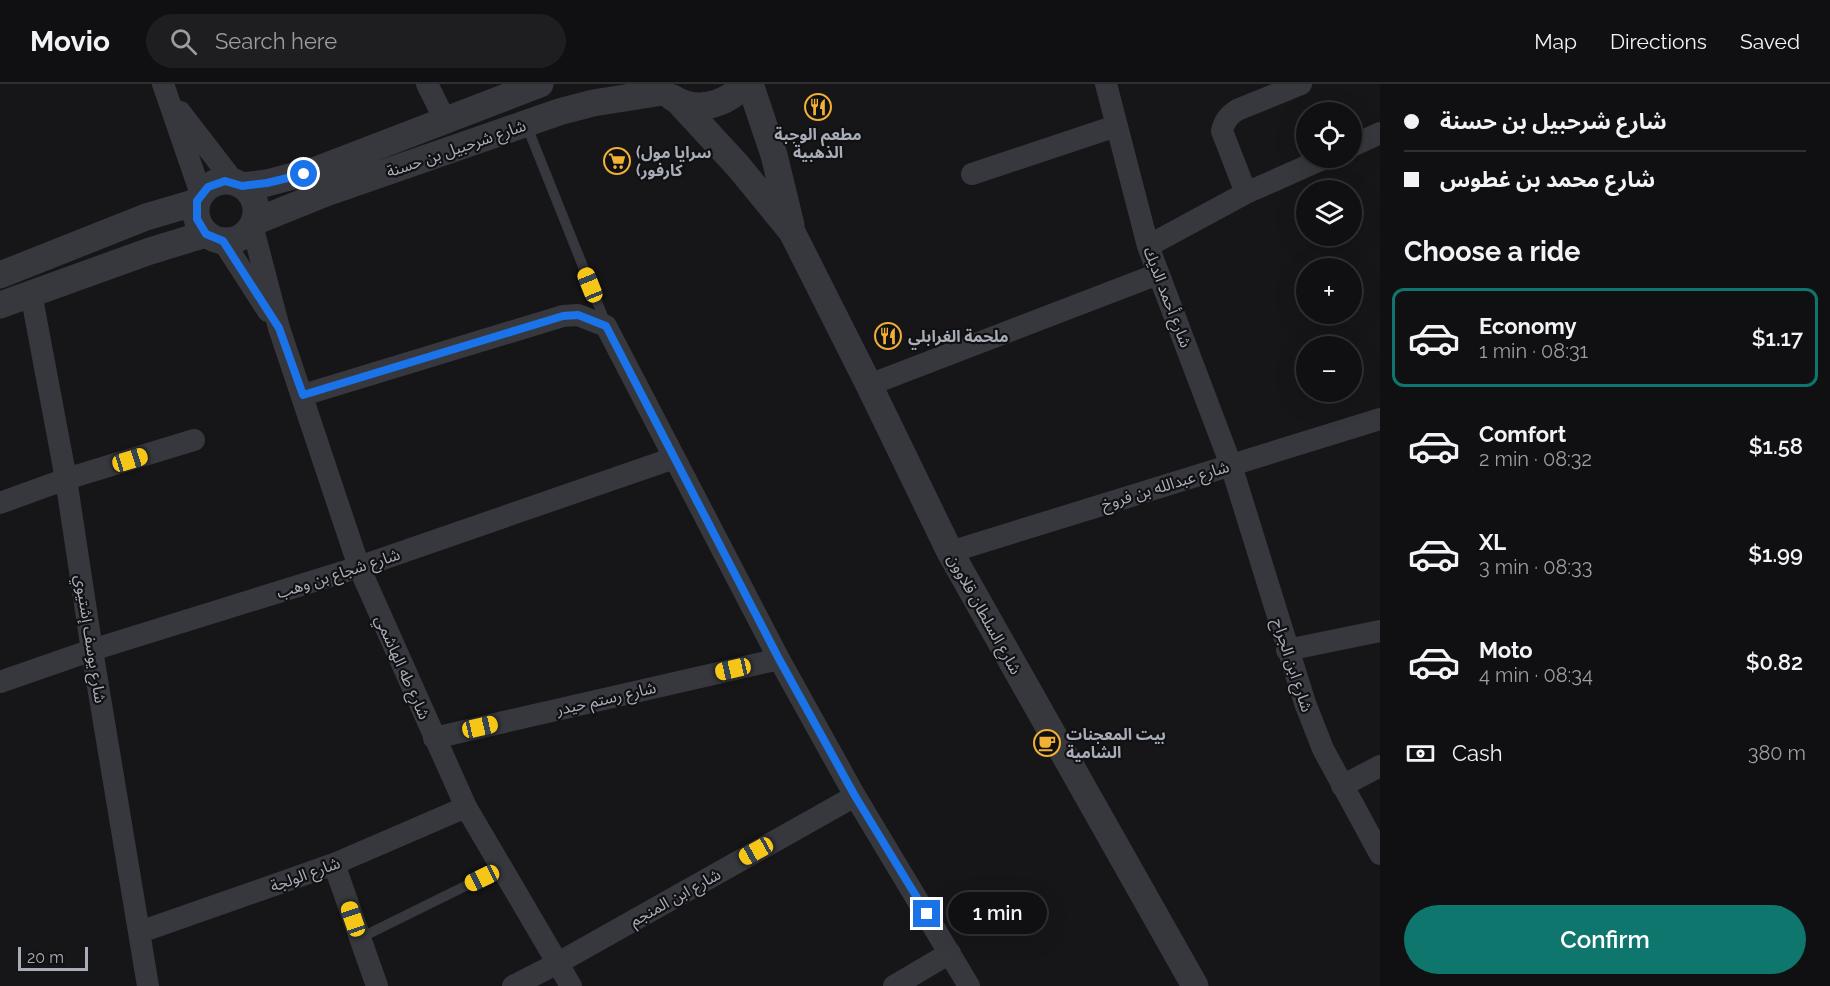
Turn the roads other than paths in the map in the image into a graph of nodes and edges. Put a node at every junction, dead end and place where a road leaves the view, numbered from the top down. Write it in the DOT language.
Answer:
graph roads {
  1 [pos="427,84"];
  2 [pos="540,84"];
  3 [pos="747,84"];
  4 [pos="1106,84"];
  5 [pos="1301,84"];
  6 [pos="165,90"];
  7 [pos="666,93"];
  8 [pos="444,120"];
  9 [pos="526,124"];
  10 [pos="1116,126"];
  11 [pos="1380,133"];
  12 [pos="1362,141"];
  13 [pos="1302,168"];
  14 [pos="972,174"];
  15 [pos="238,184"];
  16 [pos="1246,193"];
  17 [pos="199,197"];
  18 [pos="253,223"];
  19 [pos="792,232"];
  20 [pos="215,238"];
  21 [pos="1148,246"];
  22 [pos="1158,274"];
  23 [pos="0,275"];
  24 [pos="31,294"];
  25 [pos="0,305"];
  26 [pos="606,326"];
  27 [pos="279,328"];
  28 [pos="869,385"];
  29 [pos="303,395"];
  30 [pos="1380,419"];
  31 [pos="194,440"];
  32 [pos="674,458"];
  33 [pos="1231,465"];
  34 [pos="66,479"];
  35 [pos="0,503"];
  36 [pos="950,552"];
  37 [pos="359,567"];
  38 [pos="1380,631"];
  39 [pos="92,650"];
  40 [pos="1287,650"];
  41 [pos="779,659"];
  42 [pos="0,682"];
  43 [pos="434,738"];
  44 [pos="1380,766"];
  45 [pos="1342,786"];
  46 [pos="855,796"];
  47 [pos="466,807"];
  48 [pos="1380,854"];
  49 [pos="334,864"];
  50 [pos="502,867"];
  51 [pos="140,932"];
  52 [pos="360,938"];
  53 [pos="950,953"];
  54 [pos="558,963"];
  55 [pos="148,986"];
  56 [pos="376,986"];
  57 [pos="513,986"];
  58 [pos="571,986"];
  59 [pos="894,986"];
  60 [pos="969,986"];
  61 [pos="1195,986"];
  1 -- 8 [label="street"];
  2 -- 8 [label="street, شارع شرحبيل بن حسنة"];
  3 -- 7 [label="street, شارع شرحبيل بن حسنة"];
  3 -- 19 [label="street, شارع السلطان قلاوون"];
  4 -- 10 [label="street, شارع أحمد الديك"];
  5 -- 16 [label="street"];
  6 -- 15 [label="street"];
  6 -- 17 [label="street"];
  7 -- 9 [label="street, شارع شرحبيل بن حسنة"];
  7 -- 19 [label="street, شارع السلطان قلاوون"];
  8 -- 15 [label="street, شارع شرحبيل بن حسنة"];
  9 -- 18 [label="street, شارع شرحبيل بن حسنة"];
  9 -- 26 [label="lane"];
  10 -- 14 [label="street"];
  10 -- 21 [label="street, شارع أحمد الديك"];
  11 -- 12 [label="street"];
  13 -- 16 [label="street"];
  15 -- 17 [label="street"];
  15 -- 18 [label="street"];
  16 -- 21 [label="street"];
  17 -- 20 [label="street"];
  17 -- 23 [label="street"];
  18 -- 20 [label="street"];
  18 -- 27 [label="street, شارع طه الهاشمي"];
  19 -- 28 [label="street, شارع السلطان قلاوون"];
  20 -- 24 [label="street"];
  20 -- 27 [label="street, شارع طه الهاشمي"];
  21 -- 22 [label="street, شارع أحمد الديك"];
  22 -- 28 [label="street"];
  22 -- 33 [label="street, شارع أحمد الديك"];
  24 -- 25 [label="street"];
  24 -- 34 [label="street, شارع يوسف إشتيوي"];
  26 -- 29 [label="street"];
  26 -- 32 [label="street"];
  27 -- 29 [label="street, شارع طه الهاشمي"];
  28 -- 36 [label="street, شارع السلطان قلاوون"];
  29 -- 37 [label="street, شارع طه الهاشمي"];
  30 -- 33 [label="street, شارع عبدالله بن فروخ"];
  31 -- 34 [label="street"];
  32 -- 37 [label="street, شارع شجاع بن وهب"];
  32 -- 41 [label="street"];
  33 -- 36 [label="street, شارع عبدالله بن فروخ"];
  33 -- 40 [label="street, شارع ابن الجراح"];
  34 -- 35 [label="street"];
  34 -- 39 [label="street, شارع يوسف إشتيوي"];
  36 -- 61 [label="street, شارع السلطان قلاوون"];
  37 -- 39 [label="street, شارع شجاع بن وهب"];
  37 -- 43 [label="street, شارع طه الهاشمي"];
  38 -- 40 [label="street"];
  39 -- 42 [label="street, شارع شجاع بن وهب"];
  39 -- 51 [label="street, شارع يوسف إشتيوي"];
  40 -- 45 [label="street, شارع ابن الجراح"];
  41 -- 43 [label="street, شارع رستم حيدر"];
  41 -- 46 [label="street"];
  43 -- 47 [label="street, شارع طه الهاشمي"];
  44 -- 45 [label="street"];
  45 -- 48 [label="street, شارع ابن الجراح"];
  46 -- 53 [label="street"];
  46 -- 54 [label="street, شارع ابن المنجم"];
  47 -- 49 [label="street, شارع الولجة"];
  47 -- 50 [label="street, شارع طه الهاشمي"];
  49 -- 51 [label="street, شارع الولجة"];
  49 -- 52 [label="street"];
  50 -- 52 [label="lane"];
  50 -- 54 [label="street, شارع طه الهاشمي"];
  51 -- 55 [label="street, شارع يوسف إشتيوي"];
  52 -- 56 [label="street"];
  53 -- 59 [label="street"];
  53 -- 60 [label="street"];
  54 -- 57 [label="street, شارع ابن المنجم"];
  54 -- 58 [label="street, شارع طه الهاشمي"];
}
